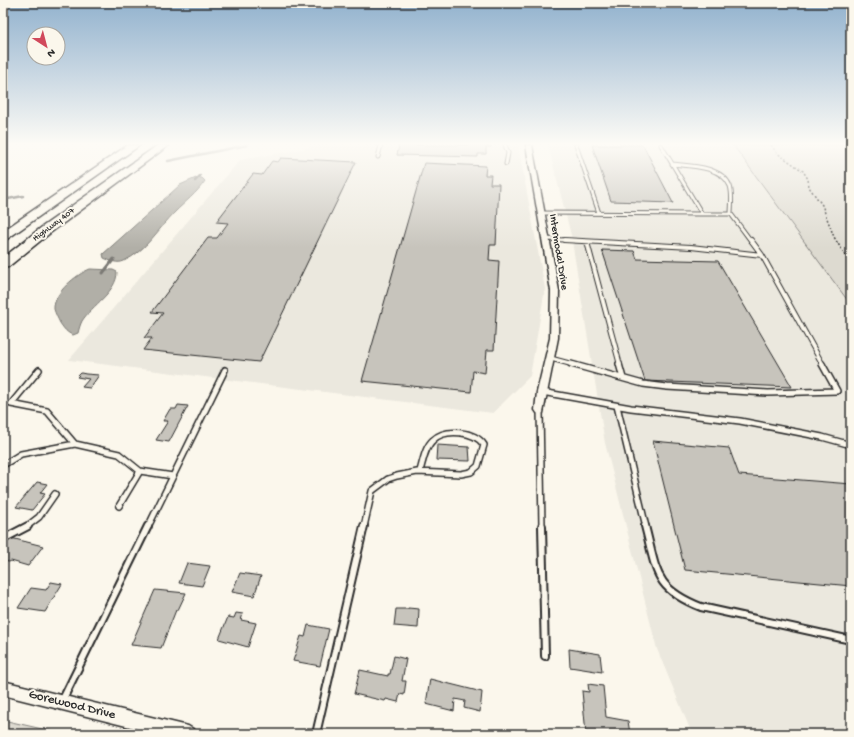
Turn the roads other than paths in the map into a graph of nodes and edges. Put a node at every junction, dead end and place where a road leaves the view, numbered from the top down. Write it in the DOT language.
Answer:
graph roads {
  1 [pos="84,179"];
  2 [pos="116,179"];
  3 [pos="535,179"];
  4 [pos="588,179"];
  5 [pos="681,179"];
  6 [pos="726,179"];
  7 [pos="541,213"];
  8 [pos="599,213"];
  9 [pos="702,214"];
  10 [pos="731,214"];
  11 [pos="3,236"];
  12 [pos="546,240"];
  13 [pos="587,242"];
  14 [pos="762,255"];
  15 [pos="3,264"];
  16 [pos="549,358"];
  17 [pos="38,370"];
  18 [pos="225,370"];
  19 [pos="623,378"];
  20 [pos="542,392"];
  21 [pos="617,406"];
  22 [pos="540,410"];
  23 [pos="75,444"];
  24 [pos="851,445"];
  25 [pos="3,465"];
  26 [pos="140,471"];
  27 [pos="420,471"];
  28 [pos="173,476"];
  29 [pos="55,494"];
  30 [pos="119,506"];
  31 [pos="3,539"];
  32 [pos="851,640"];
  33 [pos="545,656"];
  34 [pos="3,688"];
  35 [pos="62,703"];
  36 [pos="188,734"];
  37 [pos="316,734"];
  1 -- 11 [label="highway, Highway 407"];
  2 -- 15 [label="highway, Highway 407"];
  3 -- 7 [label="street, Intermodal Drive"];
  4 -- 8 [label="lane"];
  5 -- 9 [label="lane"];
  6 -- 10 [label="lane"];
  7 -- 8 [label="lane"];
  7 -- 12 [label="street, Intermodal Drive"];
  8 -- 9 [label="lane"];
  9 -- 10 [label="lane"];
  10 -- 14 [label="lane"];
  12 -- 13 [label="lane"];
  12 -- 16 [label="street, Intermodal Drive"];
  13 -- 14 [label="lane"];
  13 -- 19 [label="lane"];
  14 -- 19 [label="lane"];
  16 -- 19 [label="lane"];
  16 -- 20 [label="street, Intermodal Drive"];
  17 -- 23 [label="lane"];
  18 -- 28 [label="lane"];
  20 -- 21 [label="lane"];
  20 -- 22 [label="street, Intermodal Drive"];
  21 -- 24 [label="lane"];
  21 -- 32 [label="lane"];
  22 -- 33 [label="lane"];
  23 -- 25 [label="lane"];
  23 -- 26 [label="lane"];
  26 -- 28 [label="lane"];
  26 -- 30 [label="lane"];
  27 -- 27 [label="lane"];
  27 -- 37 [label="lane"];
  28 -- 35 [label="lane"];
  29 -- 31 [label="lane"];
  34 -- 35 [label="street, Gorewood Drive"];
  35 -- 36 [label="street, Gorewood Drive"];
}
